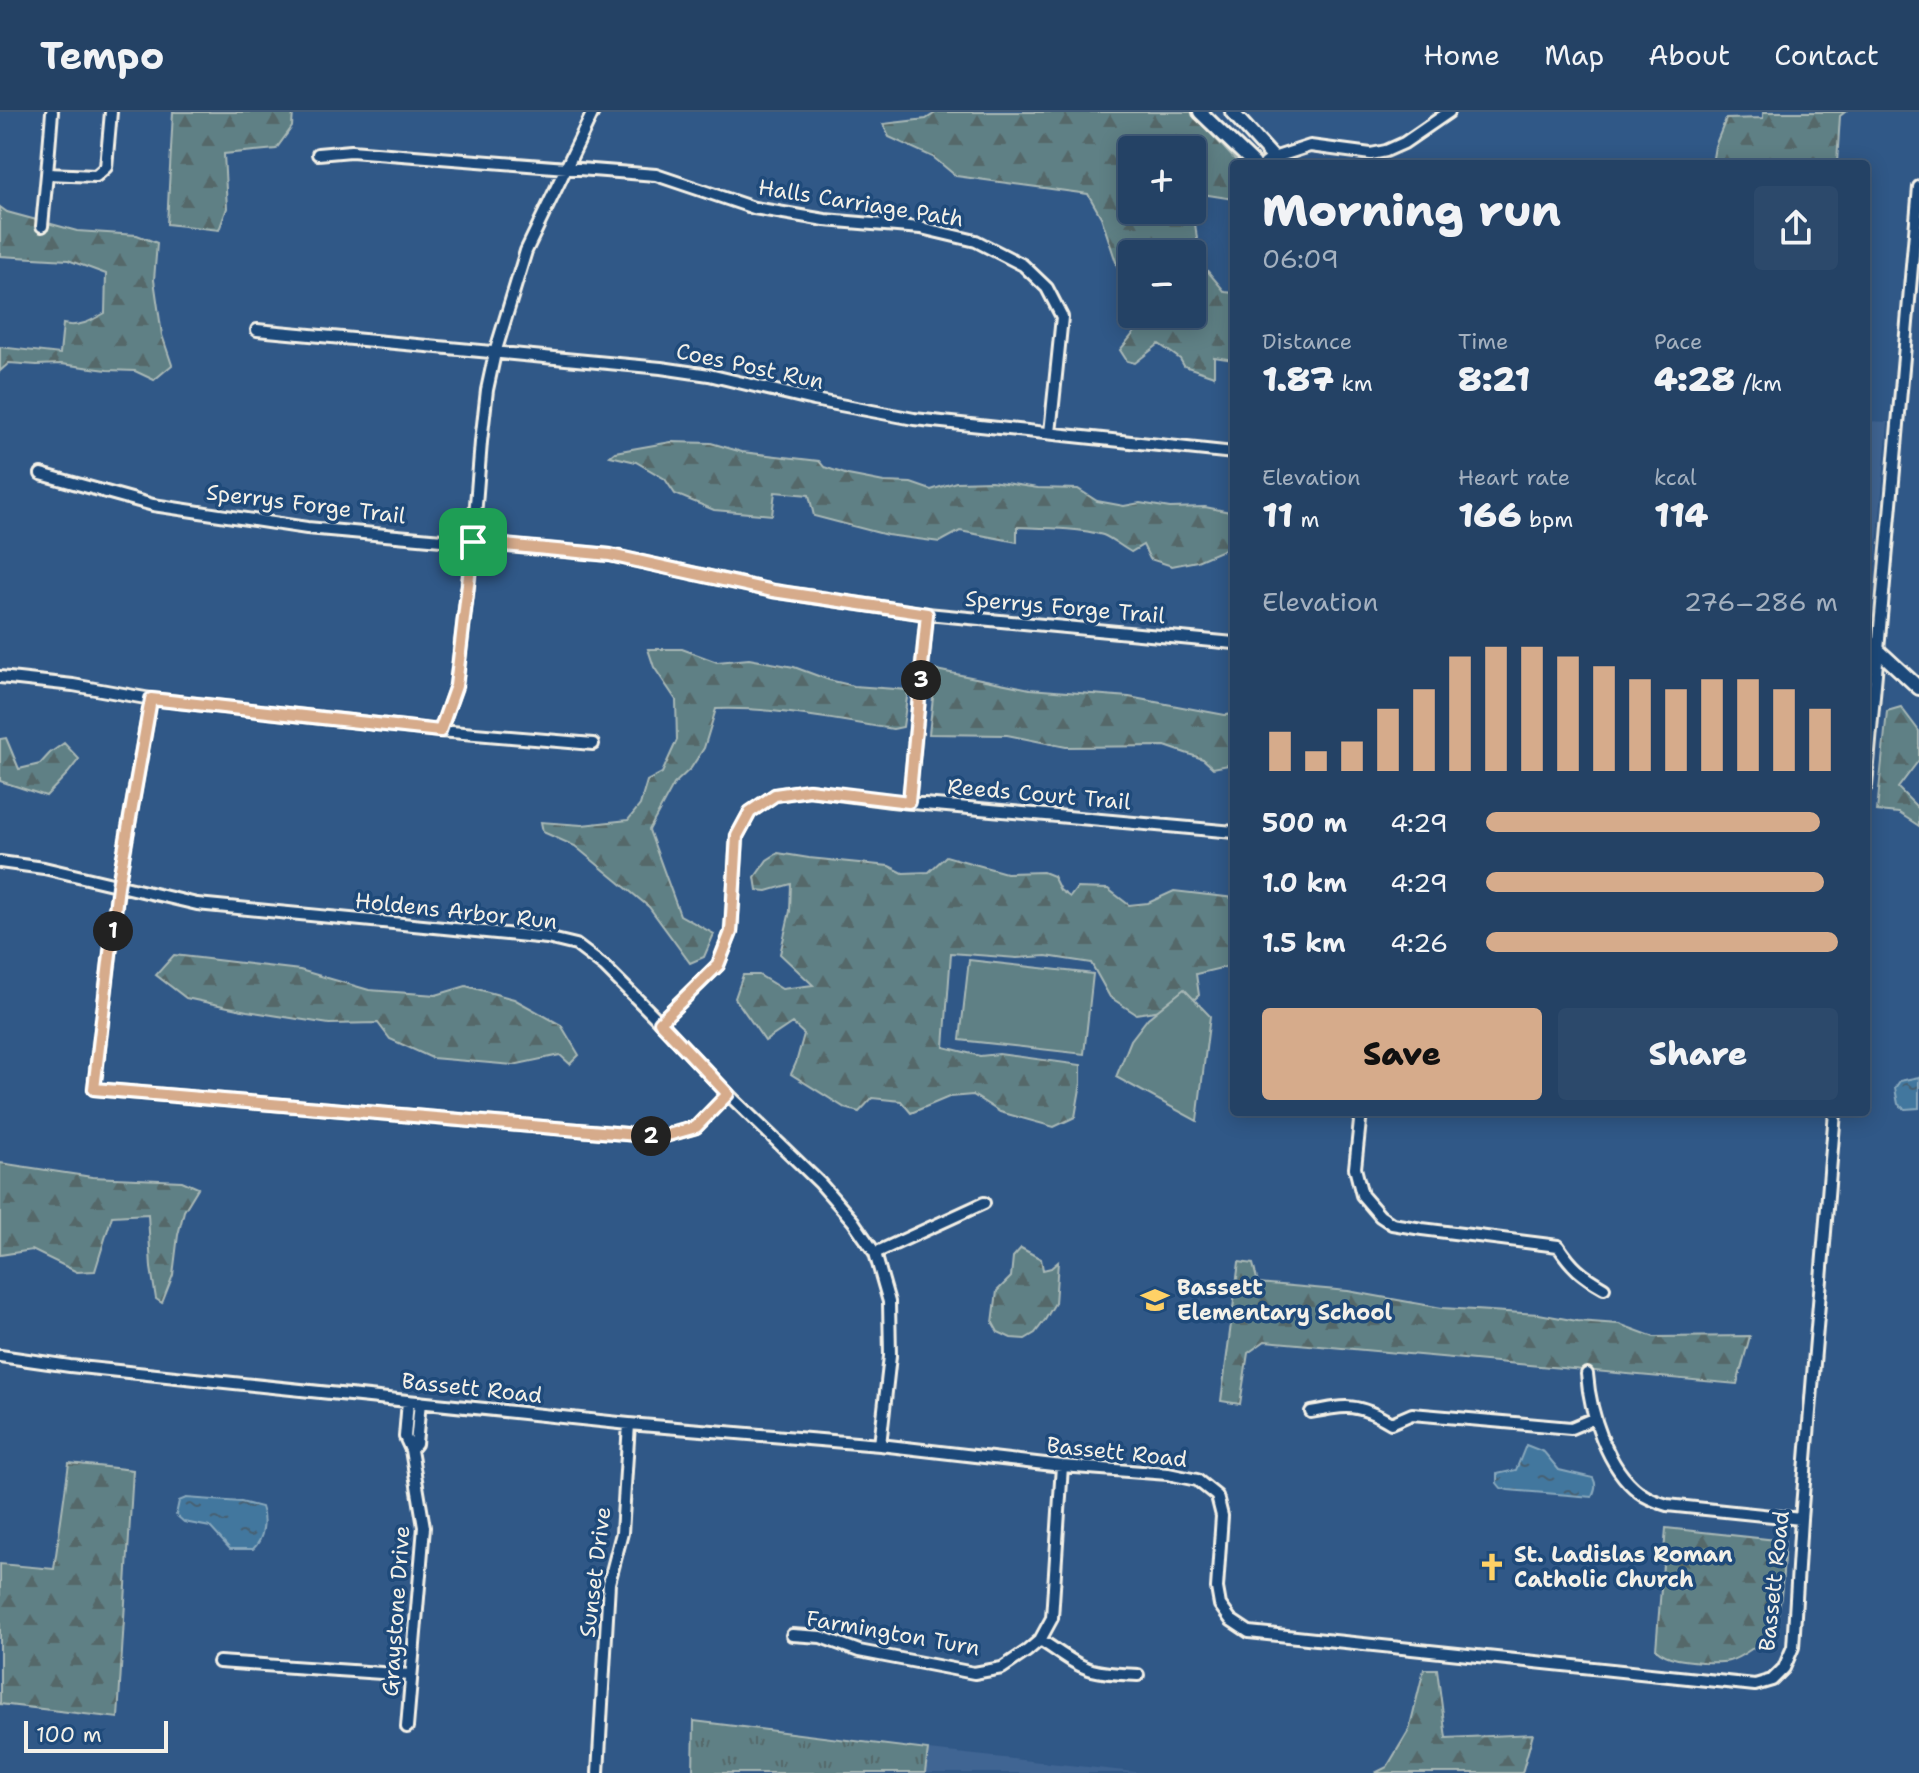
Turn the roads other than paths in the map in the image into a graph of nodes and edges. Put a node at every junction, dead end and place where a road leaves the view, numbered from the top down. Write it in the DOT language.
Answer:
graph roads {
  1 [pos="52,112"];
  2 [pos="111,112"];
  3 [pos="593,112"];
  4 [pos="1200,112"];
  5 [pos="1232,112"];
  6 [pos="1449,112"];
  7 [pos="318,154"];
  8 [pos="1250,160"];
  9 [pos="1271,160"];
  10 [pos="1278,160"];
  11 [pos="566,169"];
  12 [pos="47,174"];
  13 [pos="1919,187"];
  14 [pos="42,226"];
  15 [pos="1915,290"];
  16 [pos="257,330"];
  17 [pos="495,353"];
  18 [pos="1050,433"];
  19 [pos="1230,453"];
  20 [pos="41,474"];
  21 [pos="473,542"];
  22 [pos="927,614"];
  23 [pos="1870,642"];
  24 [pos="1230,643"];
  25 [pos="1879,650"];
  26 [pos="0,677"];
  27 [pos="1919,688"];
  28 [pos="151,699"];
  29 [pos="440,731"];
  30 [pos="593,744"];
  31 [pos="1870,744"];
  32 [pos="909,802"];
  33 [pos="1230,832"];
  34 [pos="0,862"];
  35 [pos="118,886"];
  36 [pos="660,1022"];
  37 [pos="728,1094"];
  38 [pos="1361,1116"];
  39 [pos="1835,1116"];
  40 [pos="984,1203"];
  41 [pos="875,1253"];
  42 [pos="1604,1288"];
  43 [pos="0,1356"];
  44 [pos="1587,1374"];
  45 [pos="408,1401"];
  46 [pos="420,1402"];
  47 [pos="1311,1412"];
  48 [pos="1595,1418"];
  49 [pos="629,1424"];
  50 [pos="880,1445"];
  51 [pos="411,1450"];
  52 [pos="1062,1466"];
  53 [pos="1801,1519"];
  54 [pos="792,1635"];
  55 [pos="1040,1640"];
  56 [pos="219,1662"];
  57 [pos="411,1675"];
  58 [pos="1138,1675"];
  59 [pos="407,1727"];
  60 [pos="598,1773"];
  1 -- 12 [label="street"];
  2 -- 12 [label="street"];
  3 -- 11 [label="street"];
  4 -- 8 [label="main road"];
  5 -- 9 [label="main road"];
  6 -- 10 [label="street"];
  7 -- 11 [label="street, Halls Carriage Path"];
  11 -- 17 [label="street"];
  11 -- 18 [label="street, Halls Carriage Path"];
  12 -- 14 [label="street"];
  13 -- 15 [label="street"];
  15 -- 25 [label="street"];
  16 -- 17 [label="street, Coes Post Run"];
  17 -- 18 [label="street, Coes Post Run"];
  17 -- 21 [label="street"];
  18 -- 19 [label="street, Coes Post Run"];
  20 -- 21 [label="street, Sperrys Forge Trail"];
  21 -- 22 [label="street, Sperrys Forge Trail"];
  21 -- 29 [label="street"];
  22 -- 24 [label="street, Sperrys Forge Trail"];
  22 -- 32 [label="street"];
  23 -- 25 [label="main road"];
  25 -- 27 [label="main road"];
  25 -- 31 [label="street"];
  26 -- 28 [label="street"];
  28 -- 29 [label="street"];
  28 -- 35 [label="street"];
  29 -- 30 [label="street"];
  32 -- 33 [label="street, Reeds Court Trail"];
  32 -- 36 [label="street, Reeds Court Trail"];
  34 -- 35 [label="street, Holdens Arbor Run"];
  35 -- 36 [label="street, Holdens Arbor Run"];
  35 -- 37 [label="street"];
  36 -- 37 [label="street, Holdens Arbor Run"];
  37 -- 41 [label="street, Holdens Arbor Run"];
  38 -- 42 [label="street"];
  39 -- 53 [label="street, Bassett Road"];
  40 -- 41 [label="street"];
  41 -- 50 [label="street, Holdens Arbor Run"];
  43 -- 45 [label="street, Bassett Road"];
  44 -- 48 [label="street"];
  45 -- 46 [label="street, Bassett Road"];
  45 -- 51 [label="street, Graystone Drive"];
  46 -- 49 [label="street, Bassett Road"];
  46 -- 51 [label="street, Graystone Drive"];
  47 -- 48 [label="street"];
  48 -- 53 [label="street"];
  49 -- 50 [label="street, Bassett Road"];
  49 -- 60 [label="street, Sunset Drive"];
  50 -- 52 [label="street, Bassett Road"];
  51 -- 57 [label="street, Graystone Drive"];
  52 -- 53 [label="street, Bassett Road"];
  52 -- 55 [label="street"];
  54 -- 55 [label="street, Farmington Turn"];
  55 -- 58 [label="street"];
  56 -- 57 [label="street"];
  57 -- 59 [label="street, Graystone Drive"];
}
